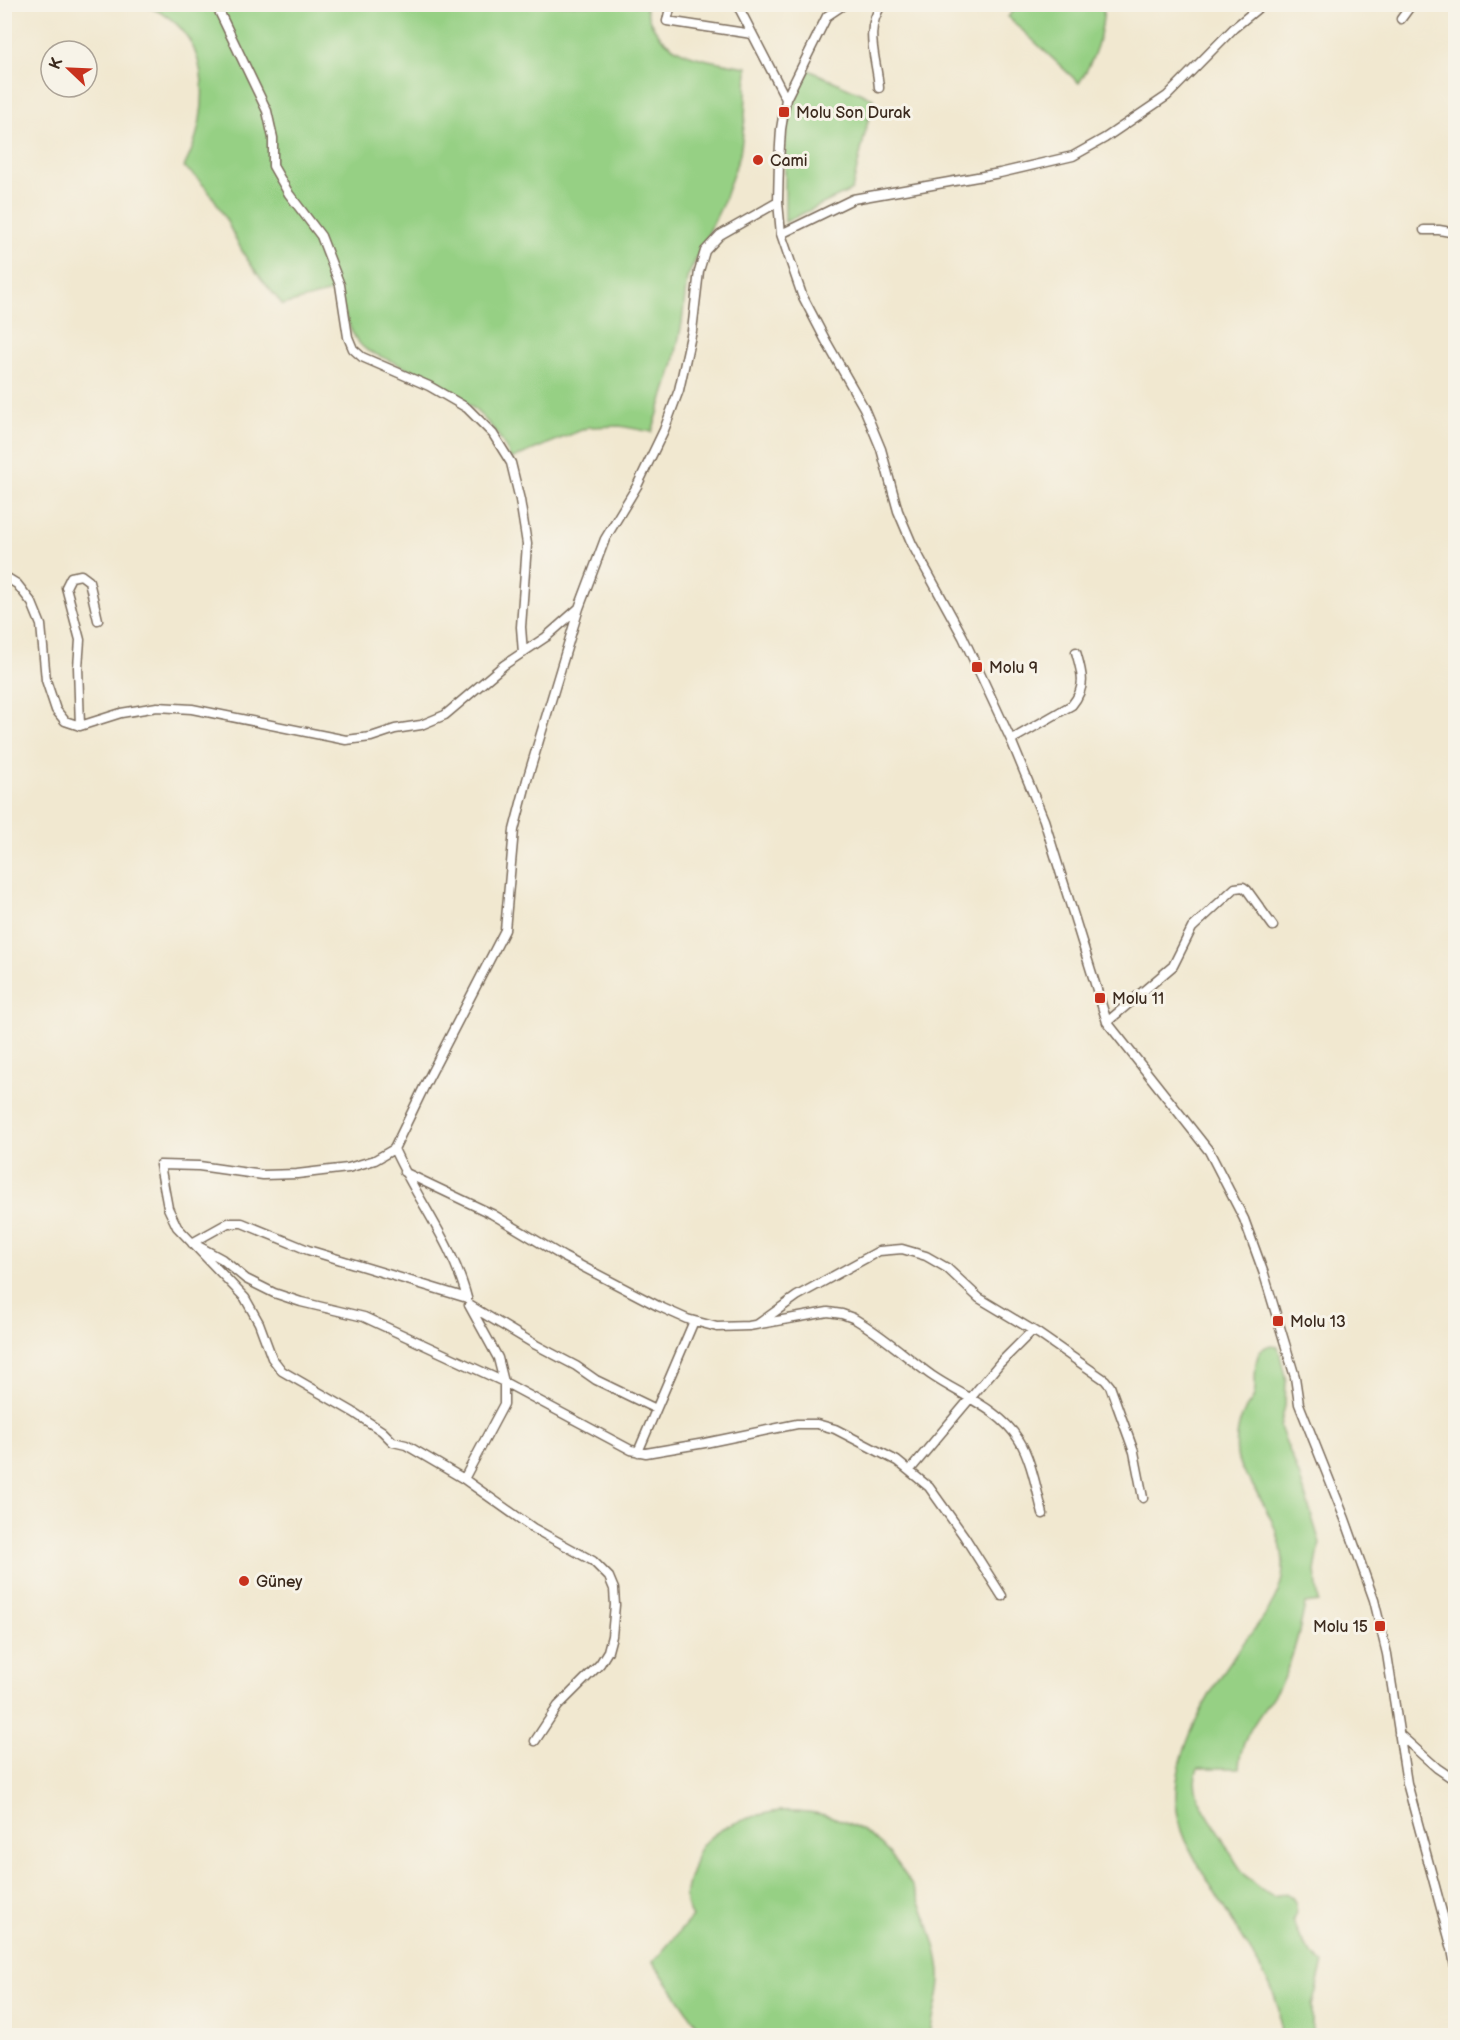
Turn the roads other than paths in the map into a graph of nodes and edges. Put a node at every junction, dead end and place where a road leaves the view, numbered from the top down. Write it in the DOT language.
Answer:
graph roads {
  1 [pos="214,4"];
  2 [pos="671,4"];
  3 [pos="737,4"];
  4 [pos="845,4"];
  5 [pos="882,4"];
  6 [pos="1263,4"];
  7 [pos="1412,4"];
  8 [pos="1401,19"];
  9 [pos="752,34"];
  10 [pos="879,88"];
  11 [pos="786,99"];
  12 [pos="777,202"];
  13 [pos="1424,230"];
  14 [pos="1455,233"];
  15 [pos="781,234"];
  16 [pos="4,576"];
  17 [pos="579,608"];
  18 [pos="98,620"];
  19 [pos="524,652"];
  20 [pos="1076,652"];
  21 [pos="80,726"];
  22 [pos="1011,740"];
  23 [pos="1273,926"];
  24 [pos="1107,1022"];
  25 [pos="394,1149"];
  26 [pos="404,1172"];
  27 [pos="192,1243"];
  28 [pos="694,1321"];
  29 [pos="757,1325"];
  30 [pos="1032,1331"];
  31 [pos="504,1382"];
  32 [pos="970,1399"];
  33 [pos="656,1409"];
  34 [pos="638,1452"];
  35 [pos="910,1470"];
  36 [pos="464,1479"];
  37 [pos="1143,1498"];
  38 [pos="1043,1514"];
  39 [pos="1002,1596"];
  40 [pos="1399,1734"];
  41 [pos="535,1741"];
  42 [pos="1455,1781"];
  43 [pos="1455,1972"];
  1 -- 19 [label="street"];
  2 -- 9 [label="street"];
  3 -- 9 [label="street"];
  4 -- 11 [label="street"];
  5 -- 10 [label="street"];
  6 -- 15 [label="street"];
  7 -- 8 [label="street"];
  9 -- 11 [label="street"];
  11 -- 12 [label="street"];
  12 -- 15 [label="street"];
  12 -- 17 [label="street"];
  13 -- 14 [label="street"];
  15 -- 22 [label="street"];
  16 -- 21 [label="street"];
  17 -- 19 [label="street"];
  17 -- 25 [label="street"];
  18 -- 21 [label="street"];
  19 -- 21 [label="street"];
  20 -- 22 [label="street"];
  22 -- 24 [label="street"];
  23 -- 24 [label="street"];
  24 -- 40 [label="street"];
  25 -- 26 [label="street"];
  25 -- 27 [label="street"];
  26 -- 27 [label="street"];
  26 -- 28 [label="street"];
  27 -- 31 [label="street"];
  27 -- 36 [label="street"];
  28 -- 29 [label="street"];
  28 -- 33 [label="street"];
  29 -- 30 [label="street"];
  29 -- 32 [label="street"];
  30 -- 32 [label="street"];
  30 -- 37 [label="street"];
  31 -- 33 [label="street"];
  31 -- 34 [label="street"];
  31 -- 36 [label="street"];
  32 -- 35 [label="street"];
  32 -- 38 [label="street"];
  33 -- 34 [label="street"];
  34 -- 35 [label="street"];
  35 -- 39 [label="street"];
  36 -- 41 [label="street"];
  40 -- 42 [label="street"];
  40 -- 43 [label="street"];
}
